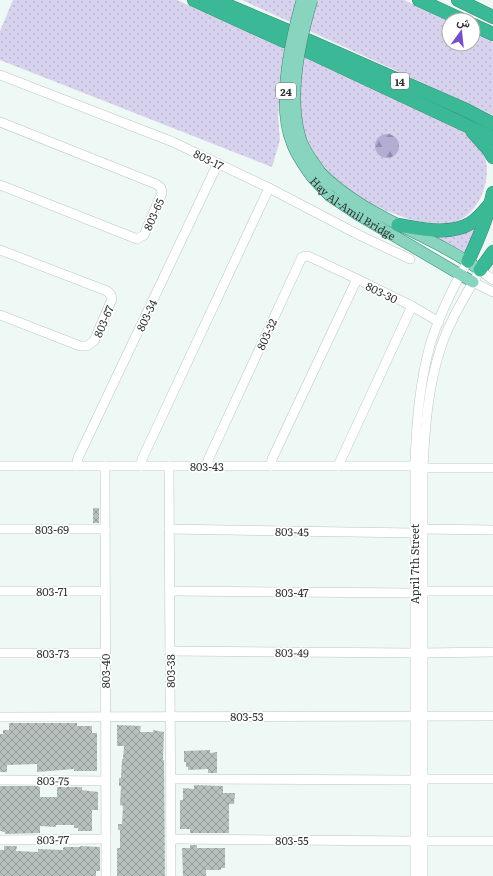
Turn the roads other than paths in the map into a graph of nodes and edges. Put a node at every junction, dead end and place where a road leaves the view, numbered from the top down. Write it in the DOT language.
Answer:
graph roads {
  1 [pos="194,0"];
  2 [pos="215,0"];
  3 [pos="302,0"];
  4 [pos="312,0"];
  5 [pos="420,0"];
  6 [pos="458,0"];
  7 [pos="446,12"];
  8 [pos="493,17"];
  9 [pos="481,29"];
  10 [pos="493,34"];
  11 [pos="0,75"];
  12 [pos="0,122"];
  13 [pos="493,124"];
  14 [pos="467,125"];
  15 [pos="493,138"];
  16 [pos="493,157"];
  17 [pos="218,163"];
  18 [pos="316,175"];
  19 [pos="0,185"];
  20 [pos="269,188"];
  21 [pos="492,198"];
  22 [pos="398,225"];
  23 [pos="0,250"];
  24 [pos="493,252"];
  25 [pos="410,258"];
  26 [pos="468,261"];
  27 [pos="480,270"];
  28 [pos="460,275"];
  29 [pos="357,279"];
  30 [pos="493,280"];
  31 [pos="473,282"];
  32 [pos="493,292"];
  33 [pos="412,306"];
  34 [pos="0,315"];
  35 [pos="439,322"];
  36 [pos="0,466"];
  37 [pos="76,466"];
  38 [pos="104,466"];
  39 [pos="141,466"];
  40 [pos="169,466"];
  41 [pos="207,466"];
  42 [pos="271,466"];
  43 [pos="338,466"];
  44 [pos="419,467"];
  45 [pos="493,468"];
  46 [pos="0,529"];
  47 [pos="105,529"];
  48 [pos="169,529"];
  49 [pos="493,530"];
  50 [pos="419,531"];
  51 [pos="0,591"];
  52 [pos="105,591"];
  53 [pos="170,591"];
  54 [pos="493,591"];
  55 [pos="418,592"];
  56 [pos="170,651"];
  57 [pos="493,652"];
  58 [pos="0,653"];
  59 [pos="105,653"];
  60 [pos="418,653"];
  61 [pos="0,716"];
  62 [pos="106,716"];
  63 [pos="170,716"];
  64 [pos="418,716"];
  65 [pos="493,716"];
  66 [pos="170,779"];
  67 [pos="493,779"];
  68 [pos="0,780"];
  69 [pos="418,780"];
  70 [pos="106,781"];
  71 [pos="106,839"];
  72 [pos="171,839"];
  73 [pos="0,840"];
  74 [pos="418,841"];
  75 [pos="493,841"];
  76 [pos="106,876"];
  77 [pos="171,876"];
  78 [pos="414,876"];
  79 [pos="423,876"];
  1 -- 2 [label="highway"];
  3 -- 18 [label="main road, Hay Al-Amil Bridge / 24, bridge"];
  4 -- 18 [label="main road, Hay Al-Amil Bridge / 24, bridge"];
  5 -- 7 [label="highway"];
  6 -- 8 [label="highway"];
  9 -- 10 [label="highway"];
  11 -- 17 [label="street, 803-17"];
  12 -- 19 [label="street, 803-65"];
  13 -- 14 [label="highway, 14"];
  14 -- 15 [label="highway"];
  14 -- 16 [label="highway"];
  17 -- 20 [label="street, 803-17"];
  17 -- 37 [label="street, 803-34"];
  18 -- 22 [label="main road, Hay Al-Amil Bridge"];
  18 -- 28 [label="main road, Hay Al-Amil Bridge"];
  20 -- 25 [label="street, 803-17"];
  20 -- 39 [label="street"];
  21 -- 22 [label="highway"];
  21 -- 26 [label="highway"];
  22 -- 26 [label="main road, Hay Al-Amil Bridge"];
  23 -- 34 [label="street, 803-67"];
  24 -- 27 [label="highway"];
  26 -- 27 [label="main road, Hay Al-Amil Bridge"];
  26 -- 28 [label="street, April 7th Street"];
  27 -- 30 [label="street"];
  27 -- 31 [label="street, April 7th Street"];
  28 -- 31 [label="main road, Hay Al-Amil Bridge"];
  28 -- 35 [label="street, April 7th Street"];
  29 -- 33 [label="street, 803-30"];
  29 -- 41 [label="street, 803-32"];
  29 -- 42 [label="street, 803-30"];
  31 -- 32 [label="street"];
  31 -- 44 [label="street, April 7th Street"];
  33 -- 35 [label="street, 803-30"];
  33 -- 43 [label="street"];
  35 -- 44 [label="street, April 7th Street"];
  36 -- 37 [label="street, 803-43"];
  37 -- 38 [label="street, 803-43"];
  38 -- 39 [label="street, 803-43"];
  38 -- 47 [label="street, 803-40"];
  39 -- 40 [label="street, 803-43"];
  40 -- 41 [label="street, 803-43"];
  40 -- 48 [label="street, 803-38"];
  41 -- 42 [label="street, 803-43"];
  42 -- 43 [label="street, 803-43"];
  43 -- 44 [label="street, 803-43"];
  44 -- 45 [label="street, 803-43"];
  44 -- 50 [label="street, April 7th Street"];
  46 -- 47 [label="street, 803-69"];
  47 -- 52 [label="street, 803-40"];
  48 -- 50 [label="street, 803-45"];
  48 -- 53 [label="street, 803-38"];
  49 -- 50 [label="street, 803-45"];
  50 -- 55 [label="street, April 7th Street"];
  51 -- 52 [label="street, 803-71"];
  52 -- 59 [label="street, 803-40"];
  53 -- 55 [label="street, 803-47"];
  53 -- 56 [label="street, 803-38"];
  54 -- 55 [label="street, 803-47"];
  55 -- 60 [label="street, April 7th Street"];
  56 -- 60 [label="street, 803-49"];
  56 -- 63 [label="street, 803-38"];
  57 -- 60 [label="street, 803-49"];
  58 -- 59 [label="street, 803-73"];
  59 -- 62 [label="street, 803-40"];
  60 -- 64 [label="street, April 7th Street"];
  61 -- 62 [label="street, 803-53"];
  62 -- 63 [label="street, 803-53"];
  62 -- 70 [label="street, 803-40"];
  63 -- 64 [label="street, 803-53"];
  63 -- 66 [label="street, 803-38"];
  64 -- 65 [label="street, 803-53"];
  64 -- 69 [label="street, April 7th Street"];
  66 -- 69 [label="street"];
  66 -- 72 [label="street, 803-38"];
  67 -- 69 [label="street"];
  68 -- 70 [label="street, 803-75"];
  69 -- 74 [label="street, April 7th Street"];
  70 -- 71 [label="street, 803-40"];
  71 -- 73 [label="street, 803-77"];
  71 -- 76 [label="street, 803-40"];
  72 -- 74 [label="street, 803-55"];
  72 -- 77 [label="street, 803-38"];
  74 -- 75 [label="street, 803-55"];
  74 -- 78 [label="street, April 7th Street"];
  74 -- 79 [label="street, April 7th Street"];
}
